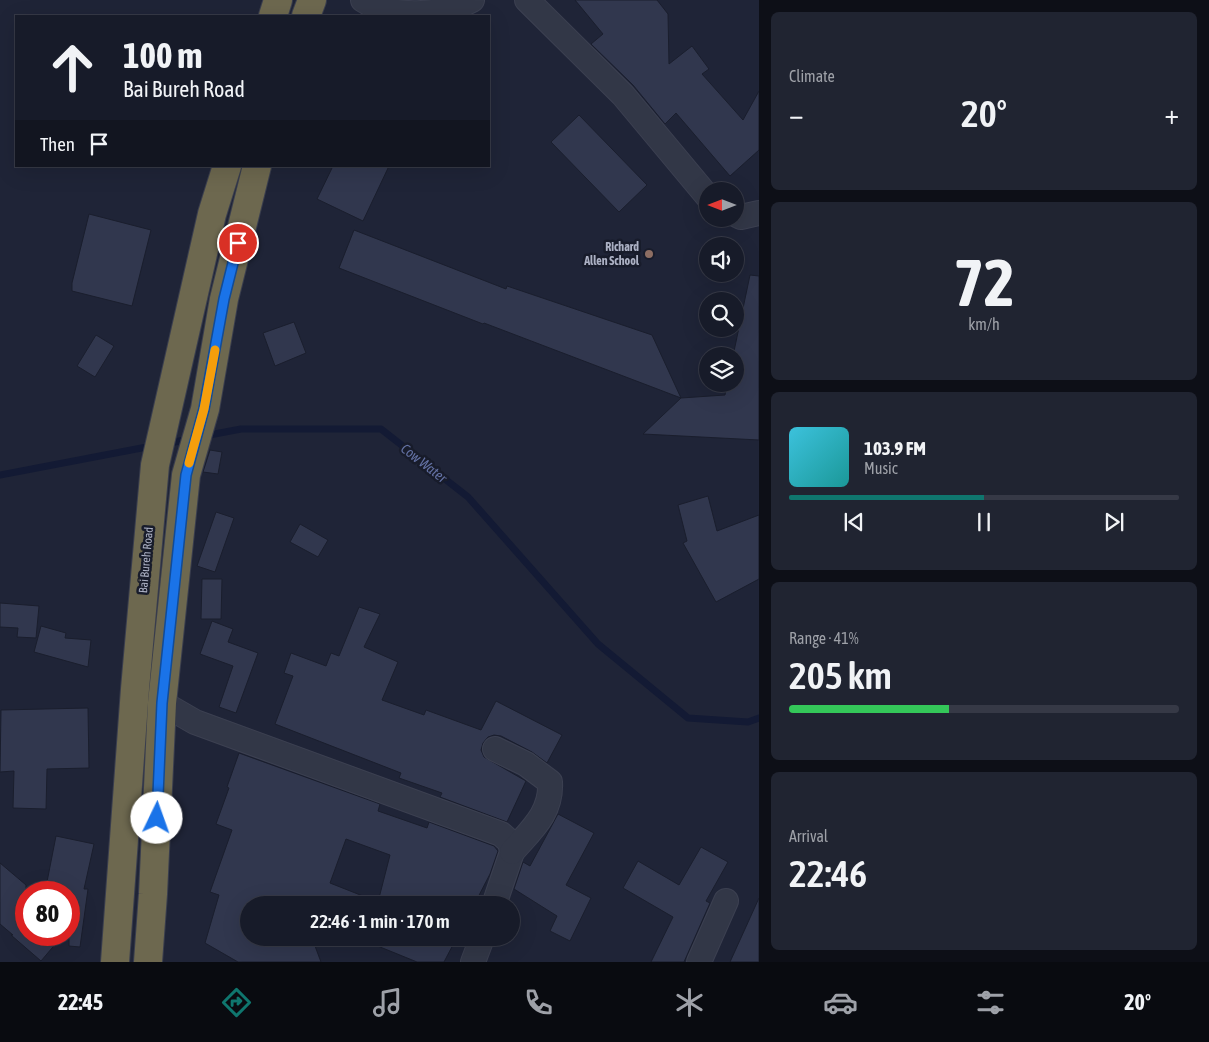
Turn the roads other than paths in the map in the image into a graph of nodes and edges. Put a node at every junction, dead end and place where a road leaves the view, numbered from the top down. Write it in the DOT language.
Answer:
graph roads {
  1 [pos="278,0"];
  2 [pos="312,0"];
  3 [pos="362,0"];
  4 [pos="472,0"];
  5 [pos="526,0"];
  6 [pos="273,15"];
  7 [pos="306,15"];
  8 [pos="226,167"];
  9 [pos="257,167"];
  10 [pos="699,186"];
  11 [pos="759,213"];
  12 [pos="744,216"];
  13 [pos="162,703"];
  14 [pos="495,748"];
  15 [pos="507,843"];
  16 [pos="496,896"];
  17 [pos="726,901"];
  18 [pos="479,946"];
  19 [pos="115,962"];
  20 [pos="148,962"];
  21 [pos="474,962"];
  22 [pos="699,962"];
  1 -- 6 [label="highway"];
  2 -- 7 [label="highway"];
  3 -- 4 [label="street"];
  5 -- 10 [label="street"];
  8 -- 19 [label="highway, Bai Bureh Road"];
  9 -- 13 [label="highway"];
  11 -- 12 [label="street"];
  13 -- 15 [label="street"];
  13 -- 20 [label="highway"];
  14 -- 15 [label="street"];
  15 -- 16 [label="street"];
  17 -- 22 [label="street"];
  18 -- 21 [label="street"];
}
